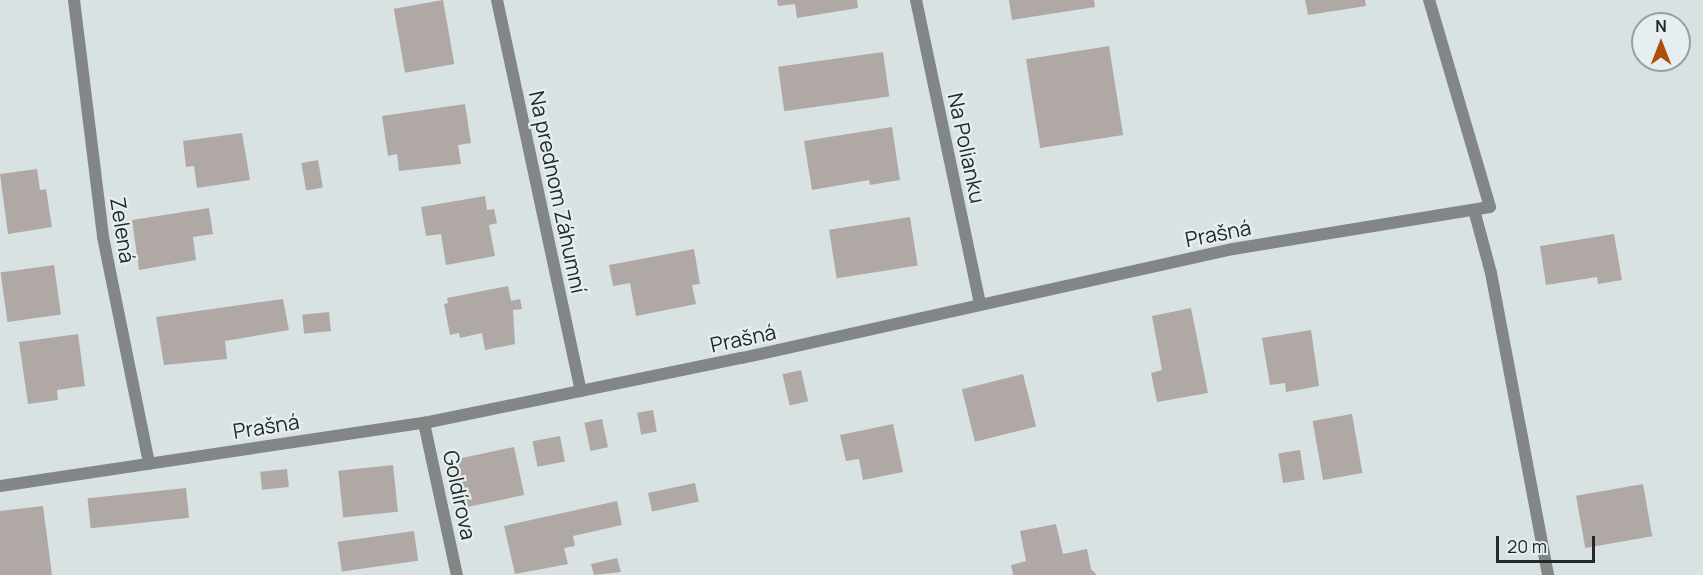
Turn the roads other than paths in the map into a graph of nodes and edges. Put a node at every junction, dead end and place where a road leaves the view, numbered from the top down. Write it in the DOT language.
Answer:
graph roads {
  1 [pos="74,0"];
  2 [pos="497,0"];
  3 [pos="916,0"];
  4 [pos="1429,0"];
  5 [pos="1474,210"];
  6 [pos="980,304"];
  7 [pos="580,391"];
  8 [pos="424,423"];
  9 [pos="148,464"];
  10 [pos="0,486"];
  11 [pos="457,575"];
  12 [pos="1548,575"];
  1 -- 9 [label="street, Zelená"];
  2 -- 7 [label="street, Na prednom Záhumní"];
  3 -- 6 [label="street, Na Polianku"];
  4 -- 5 [label="street, Prašná"];
  5 -- 6 [label="street, Prašná"];
  5 -- 12 [label="street"];
  6 -- 7 [label="street, Prašná"];
  7 -- 8 [label="street, Prašná"];
  8 -- 9 [label="street, Prašná"];
  8 -- 11 [label="street, Goldírova"];
  9 -- 10 [label="street, Prašná"];
}
